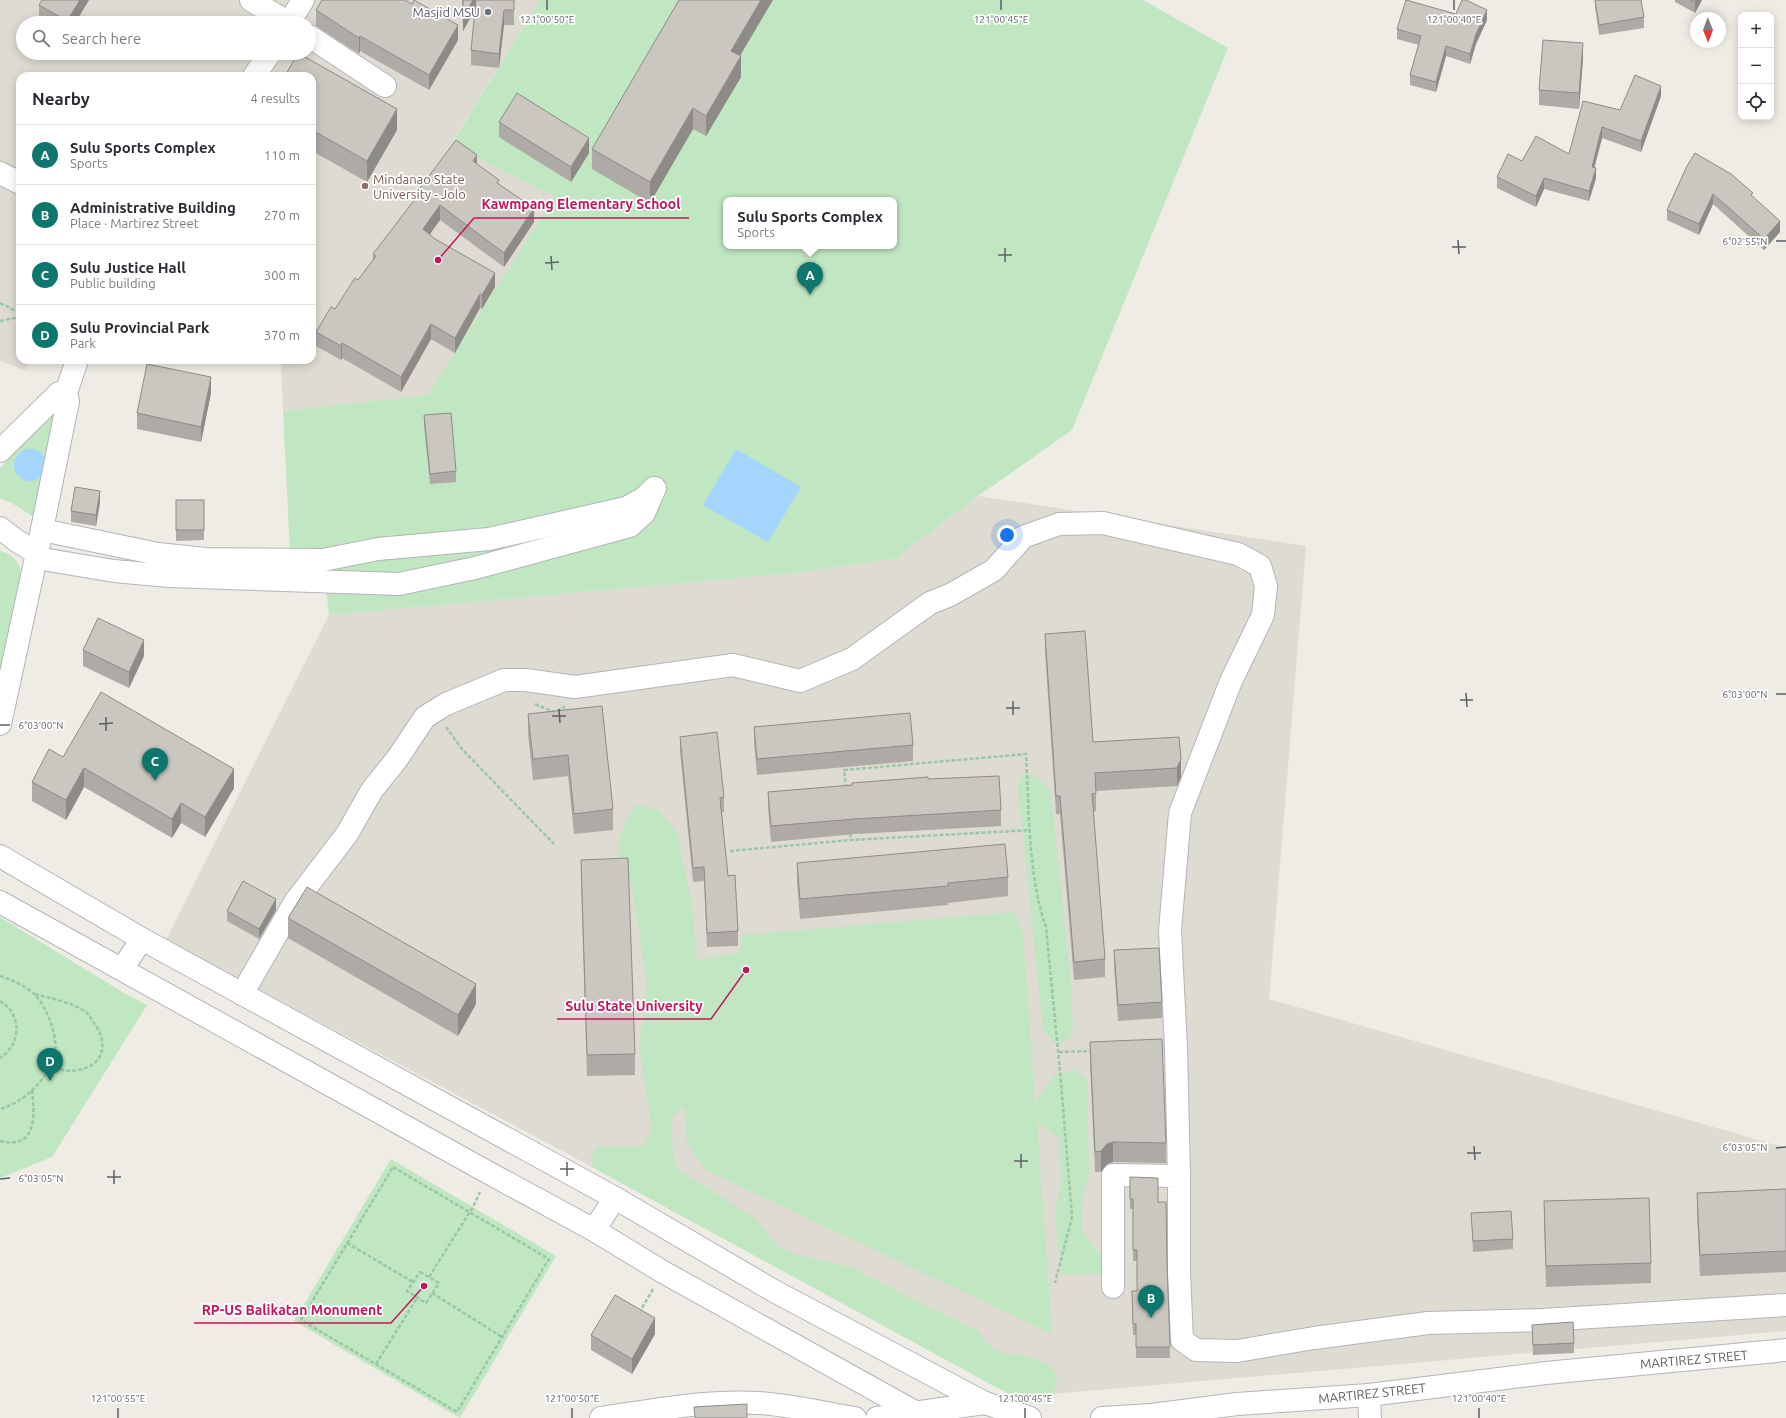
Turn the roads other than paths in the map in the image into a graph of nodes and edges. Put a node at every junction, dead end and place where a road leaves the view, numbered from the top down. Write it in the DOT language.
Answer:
graph roads {
  1 [pos="251,0"];
  2 [pos="303,0"];
  3 [pos="277,16"];
  4 [pos="293,16"];
  5 [pos="316,41"];
  6 [pos="265,60"];
  7 [pos="257,72"];
  8 [pos="385,86"];
  9 [pos="0,173"];
  10 [pos="16,181"];
  11 [pos="76,364"];
  12 [pos="66,393"];
  13 [pos="0,451"];
  14 [pos="0,528"];
  15 [pos="42,530"];
  16 [pos="478,540"];
  17 [pos="37,556"];
  18 [pos="482,566"];
  19 [pos="0,724"];
  20 [pos="0,856"];
  21 [pos="0,902"];
  22 [pos="142,939"];
  23 [pos="122,969"];
  24 [pos="242,994"];
  25 [pos="1179,1176"];
  26 [pos="614,1198"];
  27 [pos="594,1230"];
  28 [pos="1113,1288"];
  29 [pos="1786,1305"];
  30 [pos="1786,1350"];
  31 [pos="1369,1395"];
  32 [pos="985,1403"];
  33 [pos="922,1415"];
  34 [pos="1152,1416"];
  35 [pos="601,1418"];
  36 [pos="855,1418"];
  37 [pos="877,1418"];
  38 [pos="1030,1418"];
  39 [pos="1102,1418"];
  40 [pos="1370,1418"];
  1 -- 3 [label="street"];
  2 -- 4 [label="street"];
  5 -- 8 [label="street"];
  6 -- 7 [label="street"];
  9 -- 10 [label="street"];
  11 -- 12 [label="street"];
  12 -- 13 [label="street"];
  12 -- 15 [label="street"];
  14 -- 17 [label="street"];
  15 -- 16 [label="street"];
  15 -- 17 [label="street"];
  16 -- 18 [label="street"];
  16 -- 18 [label="street"];
  17 -- 18 [label="street"];
  17 -- 19 [label="street"];
  20 -- 22 [label="street"];
  21 -- 23 [label="street"];
  22 -- 23 [label="street"];
  22 -- 24 [label="street"];
  23 -- 27 [label="street"];
  24 -- 25 [label="street"];
  24 -- 26 [label="street"];
  25 -- 28 [label="street"];
  25 -- 29 [label="street"];
  26 -- 27 [label="street"];
  26 -- 32 [label="street"];
  27 -- 33 [label="street"];
  30 -- 31 [label="street, MARTIREZ STREET"];
  31 -- 34 [label="street, MARTIREZ STREET"];
  31 -- 40 [label="street"];
  32 -- 33 [label="street"];
  32 -- 38 [label="street"];
  33 -- 37 [label="street"];
  34 -- 39 [label="street, MARTIREZ STREET"];
  35 -- 36 [label="street"];
}
